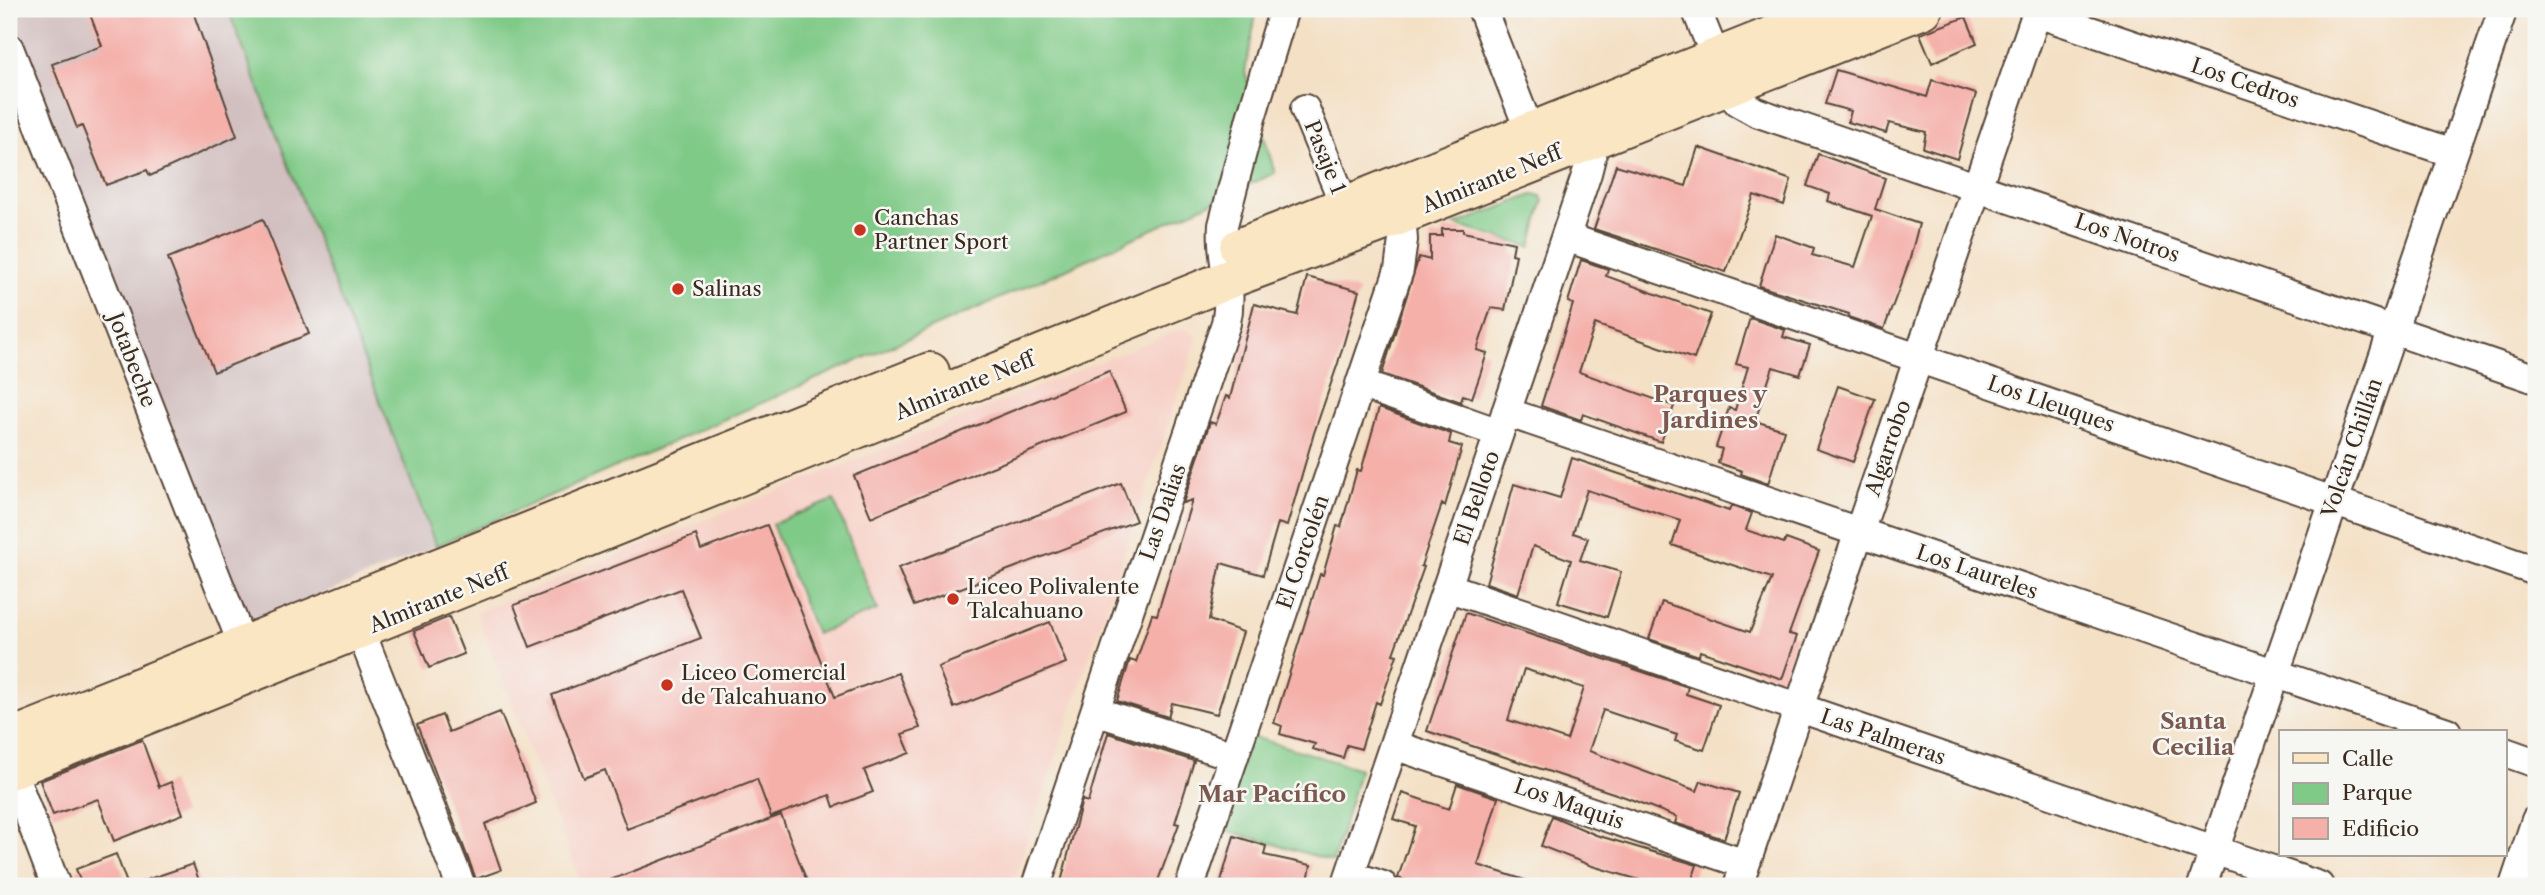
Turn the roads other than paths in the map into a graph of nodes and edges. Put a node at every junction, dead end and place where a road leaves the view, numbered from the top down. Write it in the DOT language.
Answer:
graph roads {
  1 [pos="1284,9"];
  2 [pos="1482,9"];
  3 [pos="1696,9"];
  4 [pos="1839,9"];
  5 [pos="1923,9"];
  6 [pos="2502,9"];
  7 [pos="2038,11"];
  8 [pos="9,48"];
  9 [pos="1720,72"];
  10 [pos="15,79"];
  11 [pos="1305,109"];
  12 [pos="1592,123"];
  13 [pos="1530,132"];
  14 [pos="2453,153"];
  15 [pos="1978,186"];
  16 [pos="1345,206"];
  17 [pos="1401,215"];
  18 [pos="1566,237"];
  19 [pos="1227,267"];
  20 [pos="2393,329"];
  21 [pos="1919,359"];
  22 [pos="2536,379"];
  23 [pos="1360,384"];
  24 [pos="1503,422"];
  25 [pos="2334,501"];
  26 [pos="1859,532"];
  27 [pos="2536,570"];
  28 [pos="1447,587"];
  29 [pos="355,617"];
  30 [pos="248,659"];
  31 [pos="2275,674"];
  32 [pos="1799,708"];
  33 [pos="1095,711"];
  34 [pos="2441,730"];
  35 [pos="1394,745"];
  36 [pos="2506,752"];
  37 [pos="1234,756"];
  38 [pos="9,761"];
  39 [pos="2536,763"];
  40 [pos="2536,820"];
  41 [pos="2214,850"];
  42 [pos="1744,879"];
  43 [pos="1348,881"];
  44 [pos="56,886"];
  45 [pos="461,886"];
  46 [pos="1036,886"];
  47 [pos="1190,886"];
  48 [pos="1383,886"];
  49 [pos="2202,886"];
  50 [pos="2319,886"];
  51 [pos="2514,886"];
  1 -- 19 [label="street, Las Dalias"];
  2 -- 13 [label="street"];
  3 -- 9 [label="street"];
  4 -- 9 [label="street, Almirante Neff"];
  5 -- 9 [label="street, Almirante Neff"];
  6 -- 14 [label="street, Volcán Chillán"];
  7 -- 14 [label="street, Los Cedros"];
  7 -- 15 [label="street, Algarrobo"];
  8 -- 10 [label="street, Jotabeche"];
  9 -- 12 [label="street, Almirante Neff"];
  9 -- 15 [label="street, Los Notros"];
  10 -- 30 [label="street, Jotabeche"];
  11 -- 16 [label="street, Pasaje 1"];
  12 -- 13 [label="street, Almirante Neff"];
  12 -- 17 [label="street, Almirante Neff"];
  12 -- 18 [label="street, El Belloto"];
  13 -- 16 [label="street, Almirante Neff"];
  14 -- 20 [label="street, Volcán Chillán"];
  15 -- 20 [label="street, Los Notros"];
  15 -- 21 [label="street, Algarrobo"];
  16 -- 19 [label="street, Almirante Neff"];
  17 -- 19 [label="street, Almirante Neff"];
  17 -- 23 [label="street, El Corcolén"];
  18 -- 21 [label="street, Los Lleuques"];
  18 -- 24 [label="street, El Belloto"];
  19 -- 29 [label="street, Almirante Neff"];
  19 -- 33 [label="street, Las Dalias"];
  20 -- 22 [label="street, Los Notros"];
  20 -- 25 [label="street, Volcán Chillán"];
  21 -- 25 [label="street, Los Lleuques"];
  21 -- 26 [label="street, Algarrobo"];
  23 -- 24 [label="street, Los Laureles"];
  23 -- 37 [label="street, El Corcolén"];
  24 -- 26 [label="street, Los Laureles"];
  24 -- 28 [label="street, El Belloto"];
  25 -- 27 [label="street, Los Lleuques"];
  25 -- 31 [label="street, Volcán Chillán"];
  26 -- 31 [label="street, Los Laureles"];
  26 -- 32 [label="street, Algarrobo"];
  28 -- 32 [label="street, Las Palmeras"];
  28 -- 35 [label="street, El Belloto"];
  29 -- 30 [label="street, Almirante Neff"];
  29 -- 45 [label="street"];
  30 -- 38 [label="street, Almirante Neff"];
  31 -- 34 [label="street, Los Laureles"];
  31 -- 41 [label="street, Volcán Chillán"];
  32 -- 41 [label="street, Las Palmeras"];
  32 -- 42 [label="street, Algarrobo"];
  33 -- 37 [label="street"];
  33 -- 46 [label="street, Las Dalias"];
  35 -- 42 [label="street, Los Maquis"];
  35 -- 43 [label="street, El Belloto"];
  36 -- 39 [label="street"];
  37 -- 47 [label="street, El Corcolén"];
  38 -- 44 [label="street"];
  40 -- 51 [label="street"];
  41 -- 49 [label="street, Volcán Chillán"];
  41 -- 50 [label="street, Las Palmeras"];
  43 -- 48 [label="street"];
}
